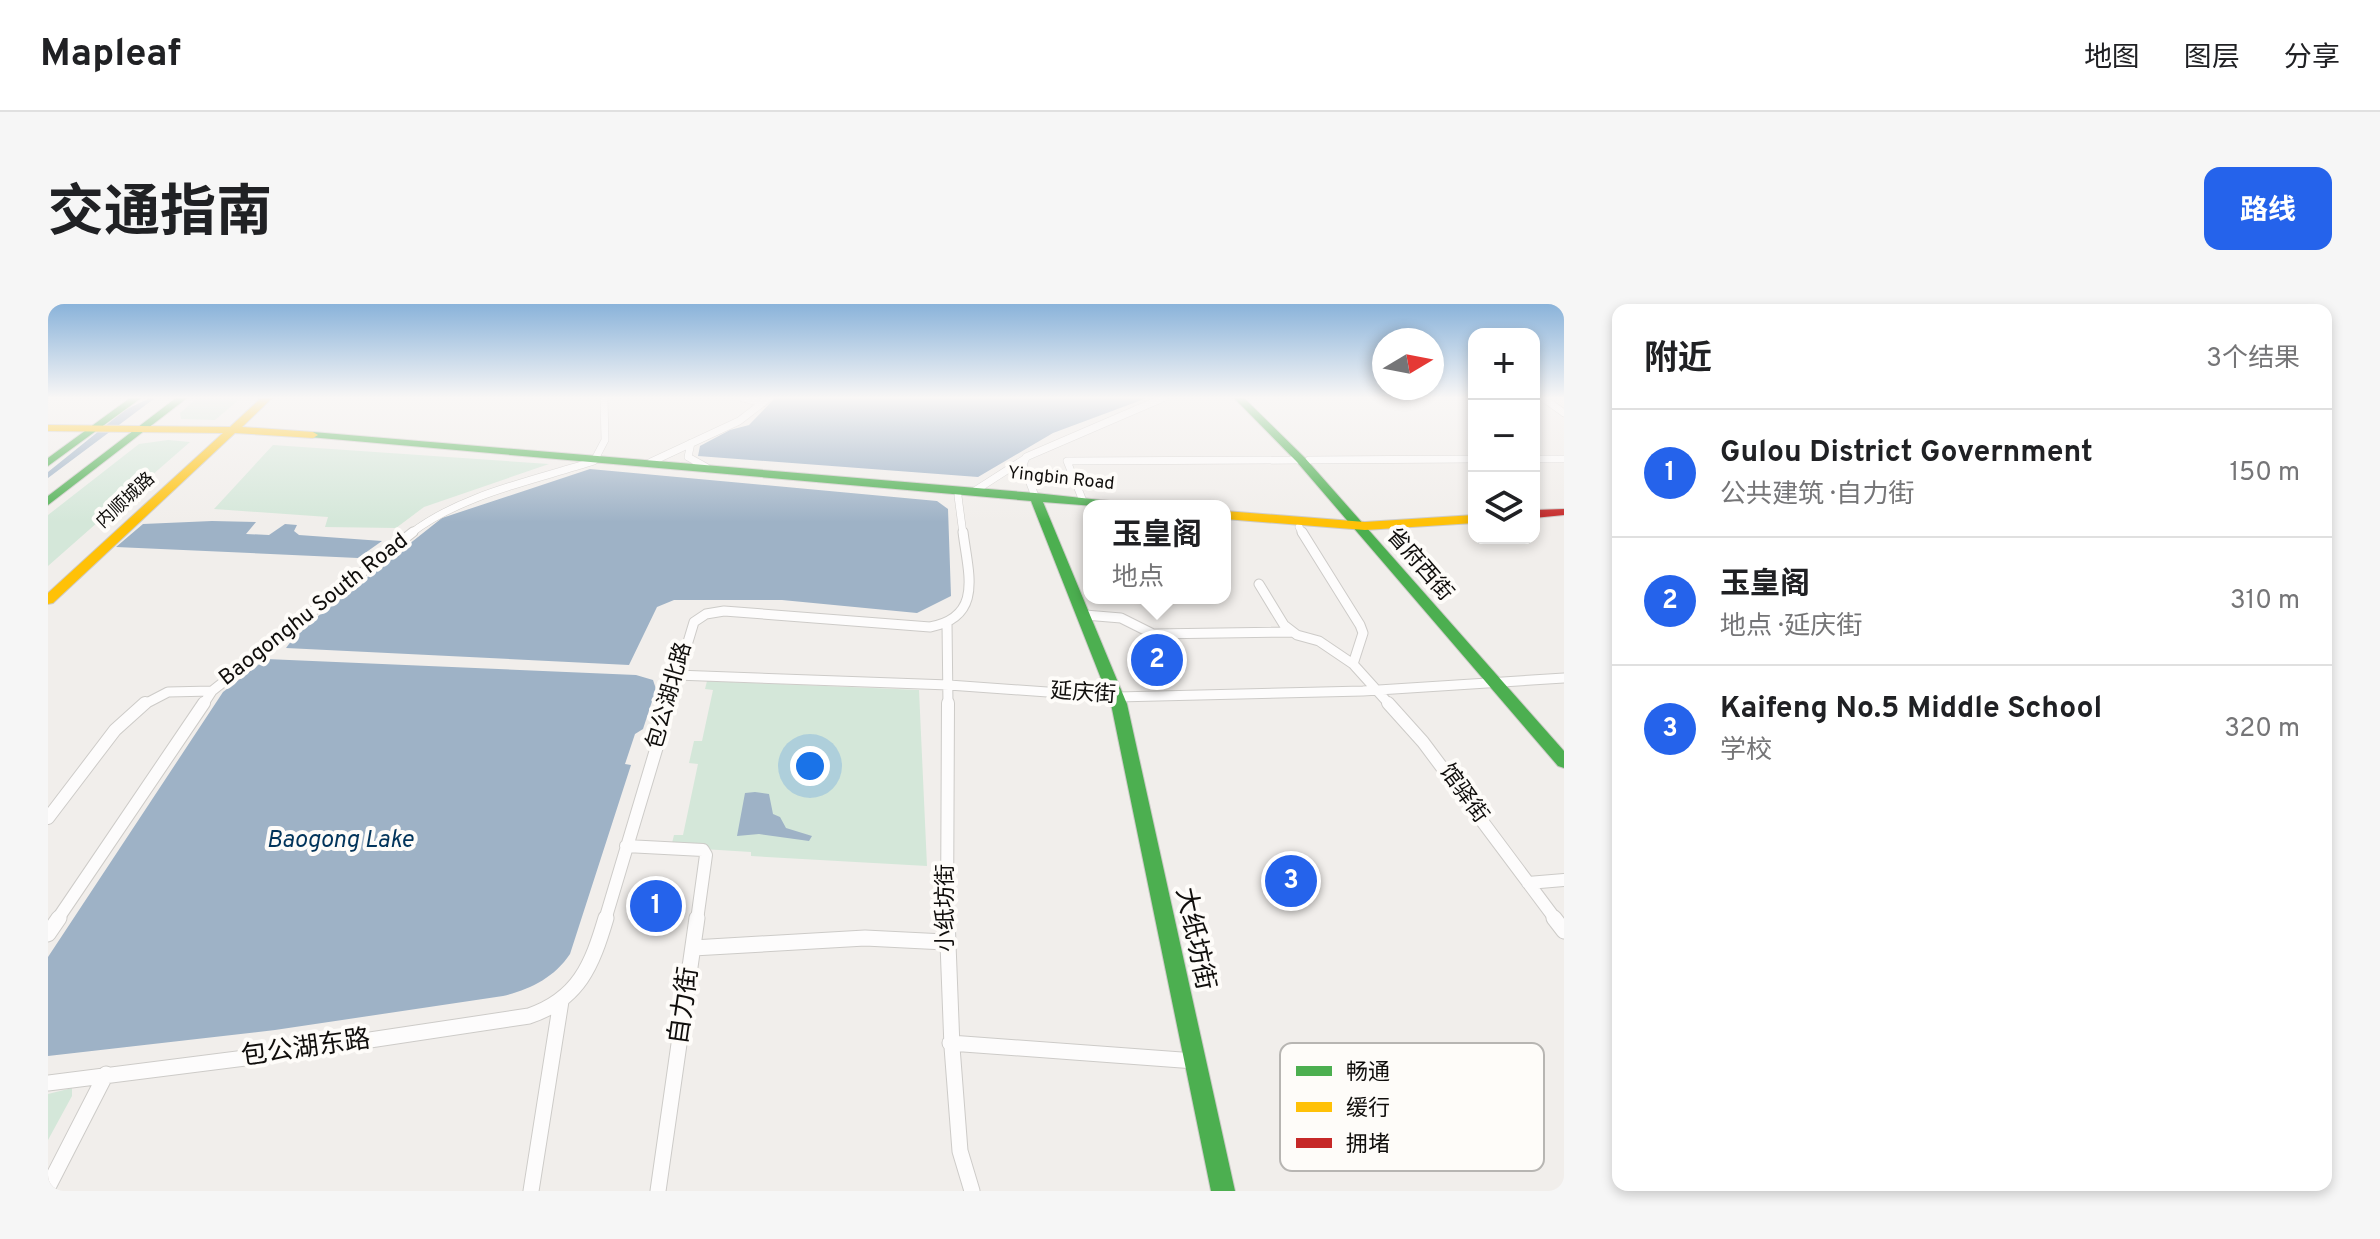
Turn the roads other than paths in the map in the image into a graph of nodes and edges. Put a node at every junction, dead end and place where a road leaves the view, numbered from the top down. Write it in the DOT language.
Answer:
graph roads {
  1 [pos="83,439"];
  2 [pos="123,439"];
  3 [pos="223,439"];
  4 [pos="346,439"];
  5 [pos="602,439"];
  6 [pos="699,439"];
  7 [pos="1063,439"];
  8 [pos="1283,439"];
  9 [pos="1285,439"];
  10 [pos="691,443"];
  11 [pos="1026,457"];
  12 [pos="1468,459"];
  13 [pos="1540,459"];
  14 [pos="1564,459"];
  15 [pos="595,460"];
  16 [pos="1305,460"];
  17 [pos="651,462"];
  18 [pos="48,463"];
  19 [pos="706,467"];
  20 [pos="976,490"];
  21 [pos="958,496"];
  22 [pos="48,499"];
  23 [pos="1037,499"];
  24 [pos="1084,500"];
  25 [pos="1083,504"];
  26 [pos="1564,514"];
  27 [pos="1540,516"];
  28 [pos="1231,518"];
  29 [pos="1231,518"];
  30 [pos="1468,521"];
  31 [pos="1299,527"];
  32 [pos="1363,529"];
  33 [pos="1259,584"];
  34 [pos="48,600"];
  35 [pos="1085,615"];
  36 [pos="947,623"];
  37 [pos="1293,632"];
  38 [pos="1353,664"];
  39 [pos="676,675"];
  40 [pos="1564,678"];
  41 [pos="1496,681"];
  42 [pos="949,685"];
  43 [pos="1374,689"];
  44 [pos="212,691"];
  45 [pos="1117,697"];
  46 [pos="1564,748"];
  47 [pos="1564,762"];
  48 [pos="48,818"];
  49 [pos="626,846"];
  50 [pos="1564,880"];
  51 [pos="1528,883"];
  52 [pos="1564,931"];
  53 [pos="48,934"];
  54 [pos="945,942"];
  55 [pos="693,948"];
  56 [pos="561,1001"];
  57 [pos="950,1043"];
  58 [pos="1195,1061"];
  59 [pos="106,1074"];
  60 [pos="48,1083"];
  61 [pos="48,1187"];
  62 [pos="531,1191"];
  63 [pos="658,1191"];
  64 [pos="972,1191"];
  65 [pos="1223,1191"];
  1 -- 18 [label="main road"];
  2 -- 22 [label="main road"];
  3 -- 34 [label="main road, 内顺城路"];
  4 -- 15 [label="main road, Yingbin Road"];
  5 -- 15 [label="street"];
  6 -- 10 [label="street"];
  7 -- 11 [label="street"];
  8 -- 16 [label="main road, 省府西街"];
  9 -- 16 [label="main road, 省府西街"];
  10 -- 17 [label="street"];
  10 -- 19 [label="street"];
  11 -- 20 [label="street"];
  11 -- 23 [label="street"];
  12 -- 16 [label="street"];
  13 -- 14 [label="street"];
  15 -- 17 [label="main road, Yingbin Road"];
  15 -- 21 [label="main road, Yingbin Road"];
  15 -- 44 [label="street, Baogonghu South Road"];
  16 -- 24 [label="street"];
  16 -- 32 [label="main road, 省府西街"];
  17 -- 19 [label="main road, Yingbin Road"];
  19 -- 20 [label="main road, Yingbin Road"];
  20 -- 23 [label="main road, Yingbin Road"];
  21 -- 23 [label="main road, Yingbin Road"];
  21 -- 36 [label="street"];
  23 -- 25 [label="main road, Yingbin Road"];
  23 -- 35 [label="main road, 大纸坊街"];
  26 -- 27 [label="main road"];
  28 -- 32 [label="main road"];
  29 -- 31 [label="main road"];
  30 -- 32 [label="main road"];
  31 -- 32 [label="main road"];
  31 -- 38 [label="street"];
  32 -- 41 [label="main road, 省府西街"];
  33 -- 37 [label="street"];
  35 -- 37 [label="street"];
  35 -- 45 [label="main road, 大纸坊街"];
  36 -- 39 [label="street, 包公湖北路"];
  36 -- 42 [label="street, 小纸坊街"];
  37 -- 38 [label="street, 馆驿街"];
  38 -- 43 [label="street, 馆驿街"];
  39 -- 42 [label="street, 延庆街"];
  39 -- 49 [label="street, 包公湖北路"];
  40 -- 41 [label="street, 延庆街"];
  41 -- 43 [label="street, 延庆街"];
  41 -- 46 [label="main road, 省府西街"];
  41 -- 47 [label="main road, 省府西街"];
  42 -- 45 [label="street, 延庆街"];
  42 -- 54 [label="street, 小纸坊街"];
  43 -- 45 [label="street, 延庆街"];
  43 -- 51 [label="street, 馆驿街"];
  44 -- 48 [label="street"];
  44 -- 53 [label="street, Baogonghu South Road"];
  45 -- 58 [label="main road, 大纸坊街"];
  49 -- 55 [label="street, 自力街"];
  49 -- 56 [label="street, 包公湖北路"];
  50 -- 51 [label="street"];
  51 -- 52 [label="street, 馆驿街"];
  54 -- 55 [label="street"];
  54 -- 57 [label="street, 小纸坊街"];
  55 -- 63 [label="street, 自力街"];
  56 -- 59 [label="street, 包公湖东路"];
  56 -- 62 [label="street"];
  57 -- 58 [label="street"];
  57 -- 64 [label="street, 小纸坊街"];
  58 -- 65 [label="main road, 大纸坊街"];
  59 -- 60 [label="street, 包公湖东路"];
  59 -- 61 [label="street"];
}
